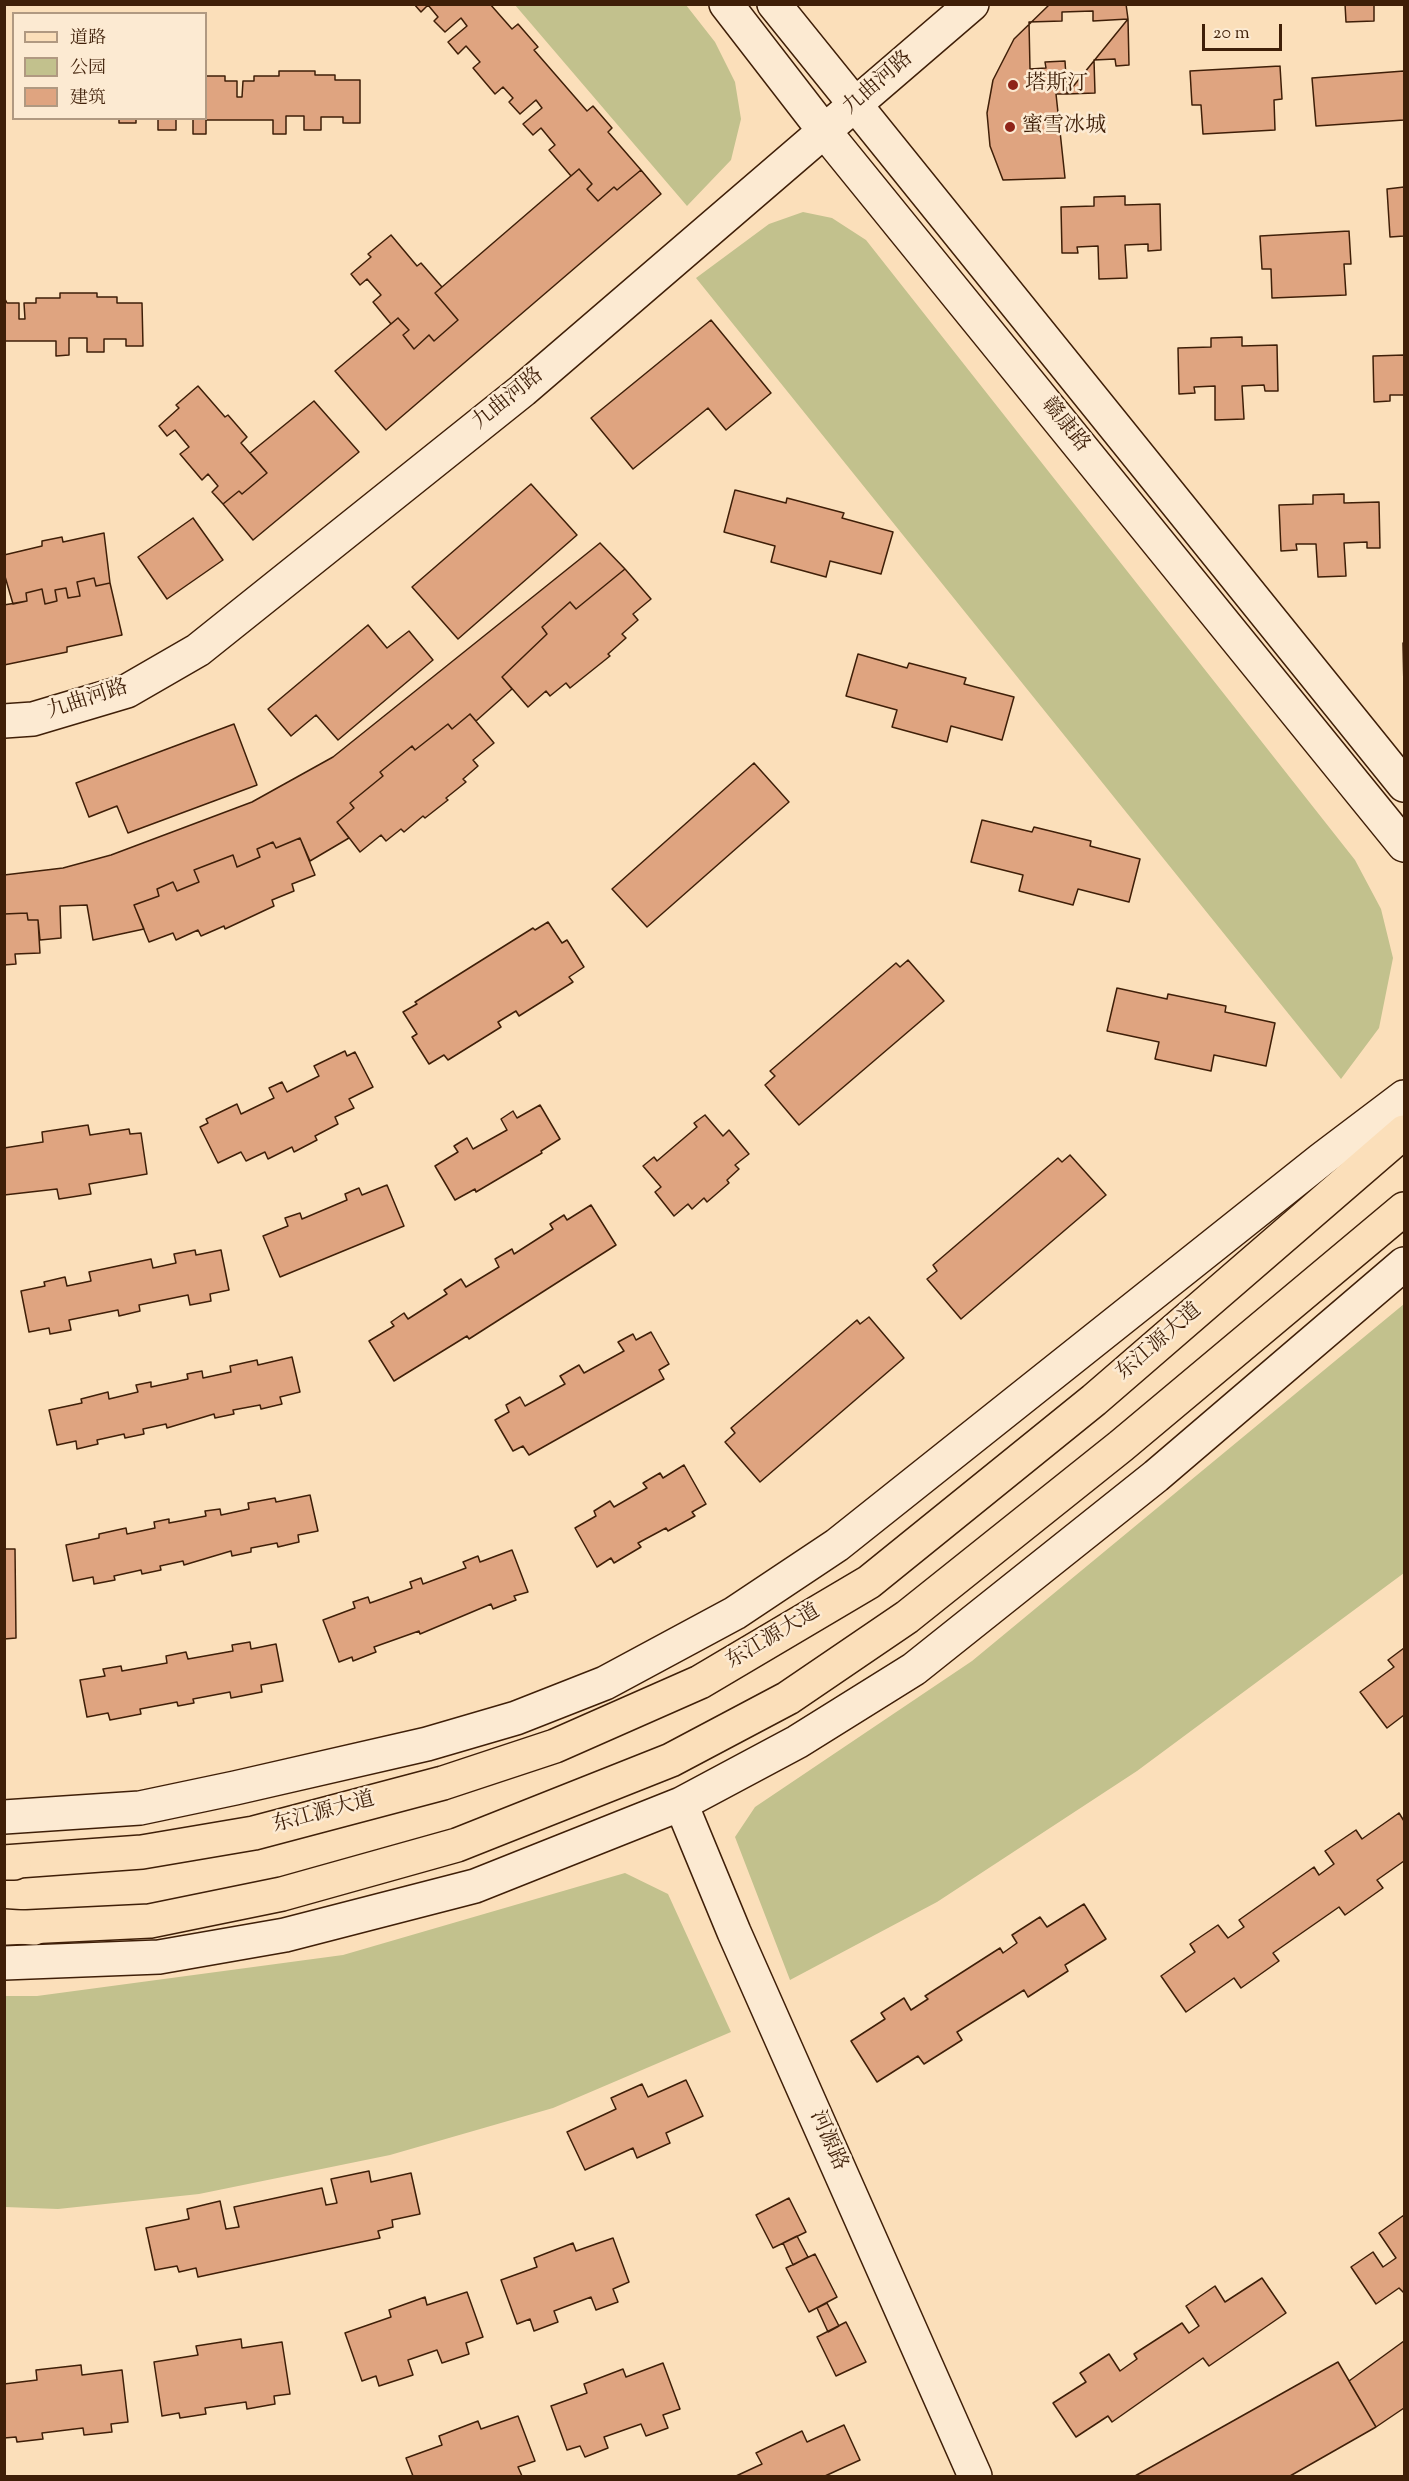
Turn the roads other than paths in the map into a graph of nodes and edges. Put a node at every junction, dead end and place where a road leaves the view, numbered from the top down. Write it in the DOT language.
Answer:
graph roads {
  1 [pos="726,4"];
  2 [pos="774,4"];
  3 [pos="972,4"];
  4 [pos="853,105"];
  5 [pos="825,132"];
  6 [pos="4,722"];
  7 [pos="1404,785"];
  8 [pos="1403,844"];
  9 [pos="1404,1097"];
  10 [pos="1404,1118"];
  11 [pos="1404,1132"];
  12 [pos="1376,1157"];
  13 [pos="1404,1209"];
  14 [pos="1404,1264"];
  15 [pos="681,1804"];
  16 [pos="4,1817"];
  17 [pos="8,1862"];
  18 [pos="14,1928"];
  19 [pos="4,1963"];
  20 [pos="975,2476"];
  1 -- 5 [label="street, 赣康路"];
  2 -- 4 [label="street, 赣康路"];
  3 -- 4 [label="street, 九曲河路"];
  4 -- 5 [label="street, 九曲河路"];
  4 -- 7 [label="street, 赣康路"];
  5 -- 6 [label="street, 九曲河路"];
  5 -- 8 [label="street, 赣康路"];
  9 -- 16 [label="street"];
  10 -- 12 [label="street"];
  11 -- 12 [label="main road, 东江源大道"];
  12 -- 17 [label="main road, 东江源大道"];
  13 -- 18 [label="main road"];
  14 -- 15 [label="street"];
  15 -- 19 [label="street"];
  15 -- 20 [label="street, 河源路"];
}
